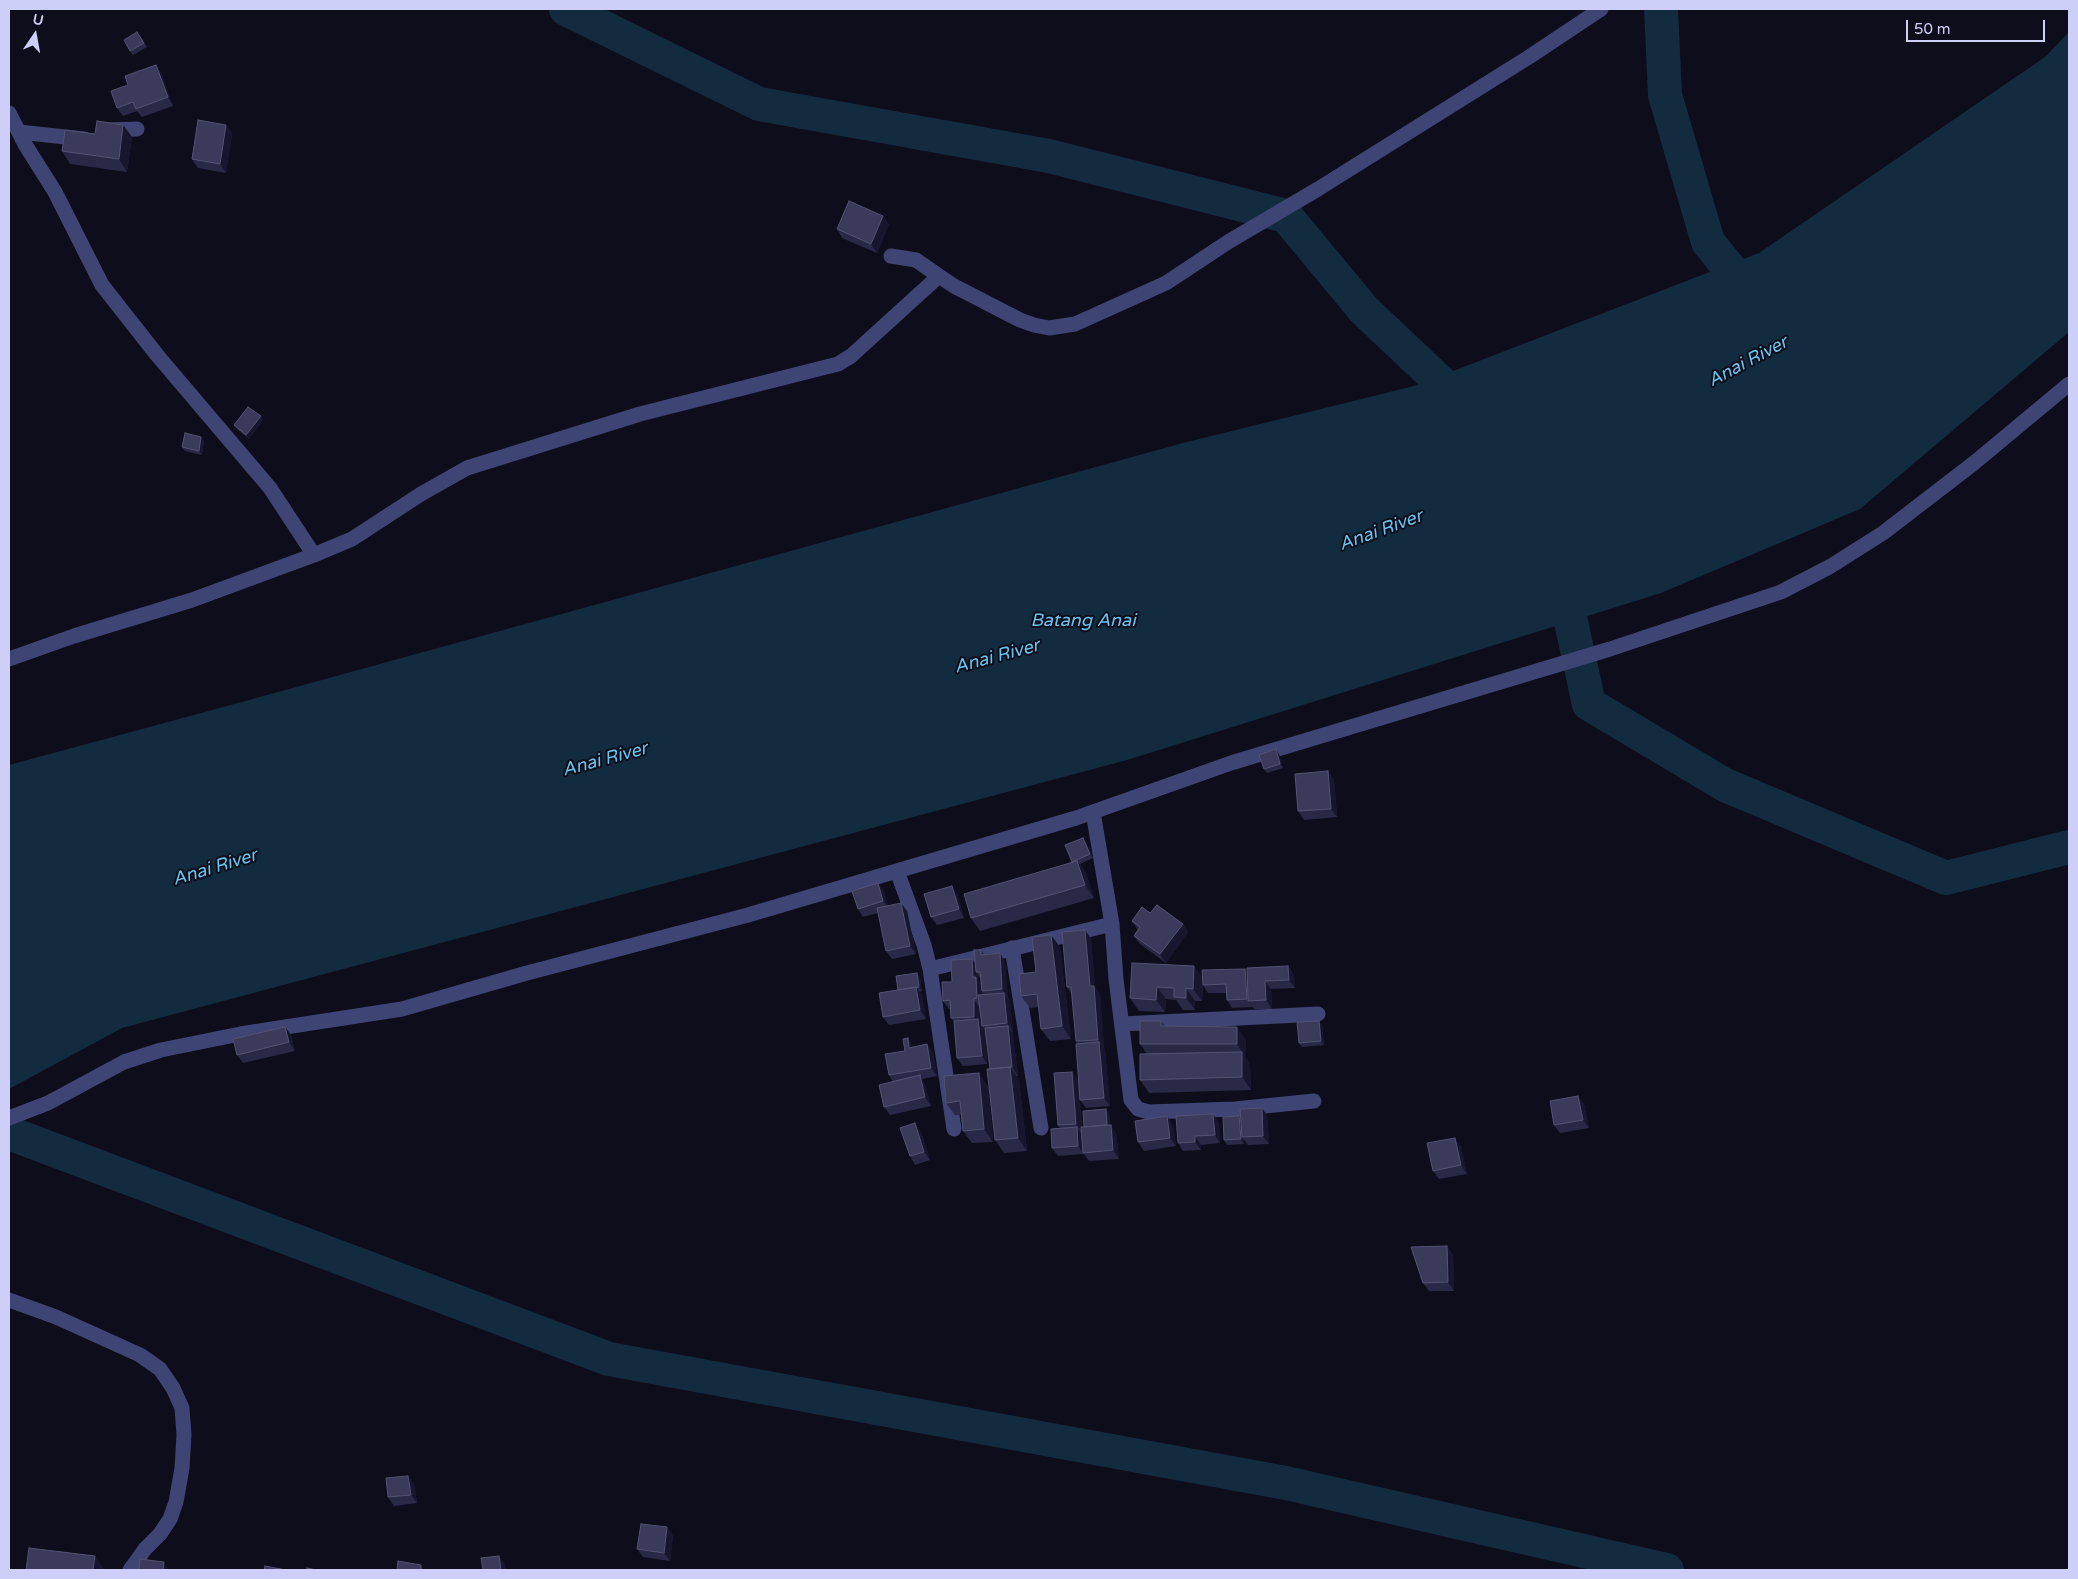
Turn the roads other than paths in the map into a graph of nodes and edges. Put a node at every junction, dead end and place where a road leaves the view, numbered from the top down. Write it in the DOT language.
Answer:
graph roads {
  1 [pos="1602,9"];
  2 [pos="9,113"];
  3 [pos="137,129"];
  4 [pos="19,132"];
  5 [pos="890,256"];
  6 [pos="939,276"];
  7 [pos="2069,384"];
  8 [pos="314,555"];
  9 [pos="9,658"];
  10 [pos="1093,812"];
  11 [pos="897,871"];
  12 [pos="1112,924"];
  13 [pos="1012,948"];
  14 [pos="930,969"];
  15 [pos="1318,1014"];
  16 [pos="1122,1024"];
  17 [pos="1314,1101"];
  18 [pos="9,1118"];
  19 [pos="1041,1128"];
  20 [pos="954,1129"];
  21 [pos="9,1300"];
  22 [pos="130,1570"];
  1 -- 6 [label="street"];
  2 -- 4 [label="street"];
  3 -- 4 [label="street"];
  4 -- 8 [label="street"];
  5 -- 6 [label="street"];
  6 -- 8 [label="street"];
  7 -- 10 [label="street"];
  8 -- 9 [label="street"];
  10 -- 11 [label="street"];
  10 -- 12 [label="street"];
  11 -- 14 [label="street"];
  11 -- 18 [label="street"];
  12 -- 13 [label="street"];
  12 -- 16 [label="street"];
  13 -- 14 [label="street"];
  13 -- 19 [label="street"];
  14 -- 20 [label="street"];
  15 -- 16 [label="street"];
  16 -- 17 [label="street"];
  21 -- 22 [label="street"];
}
